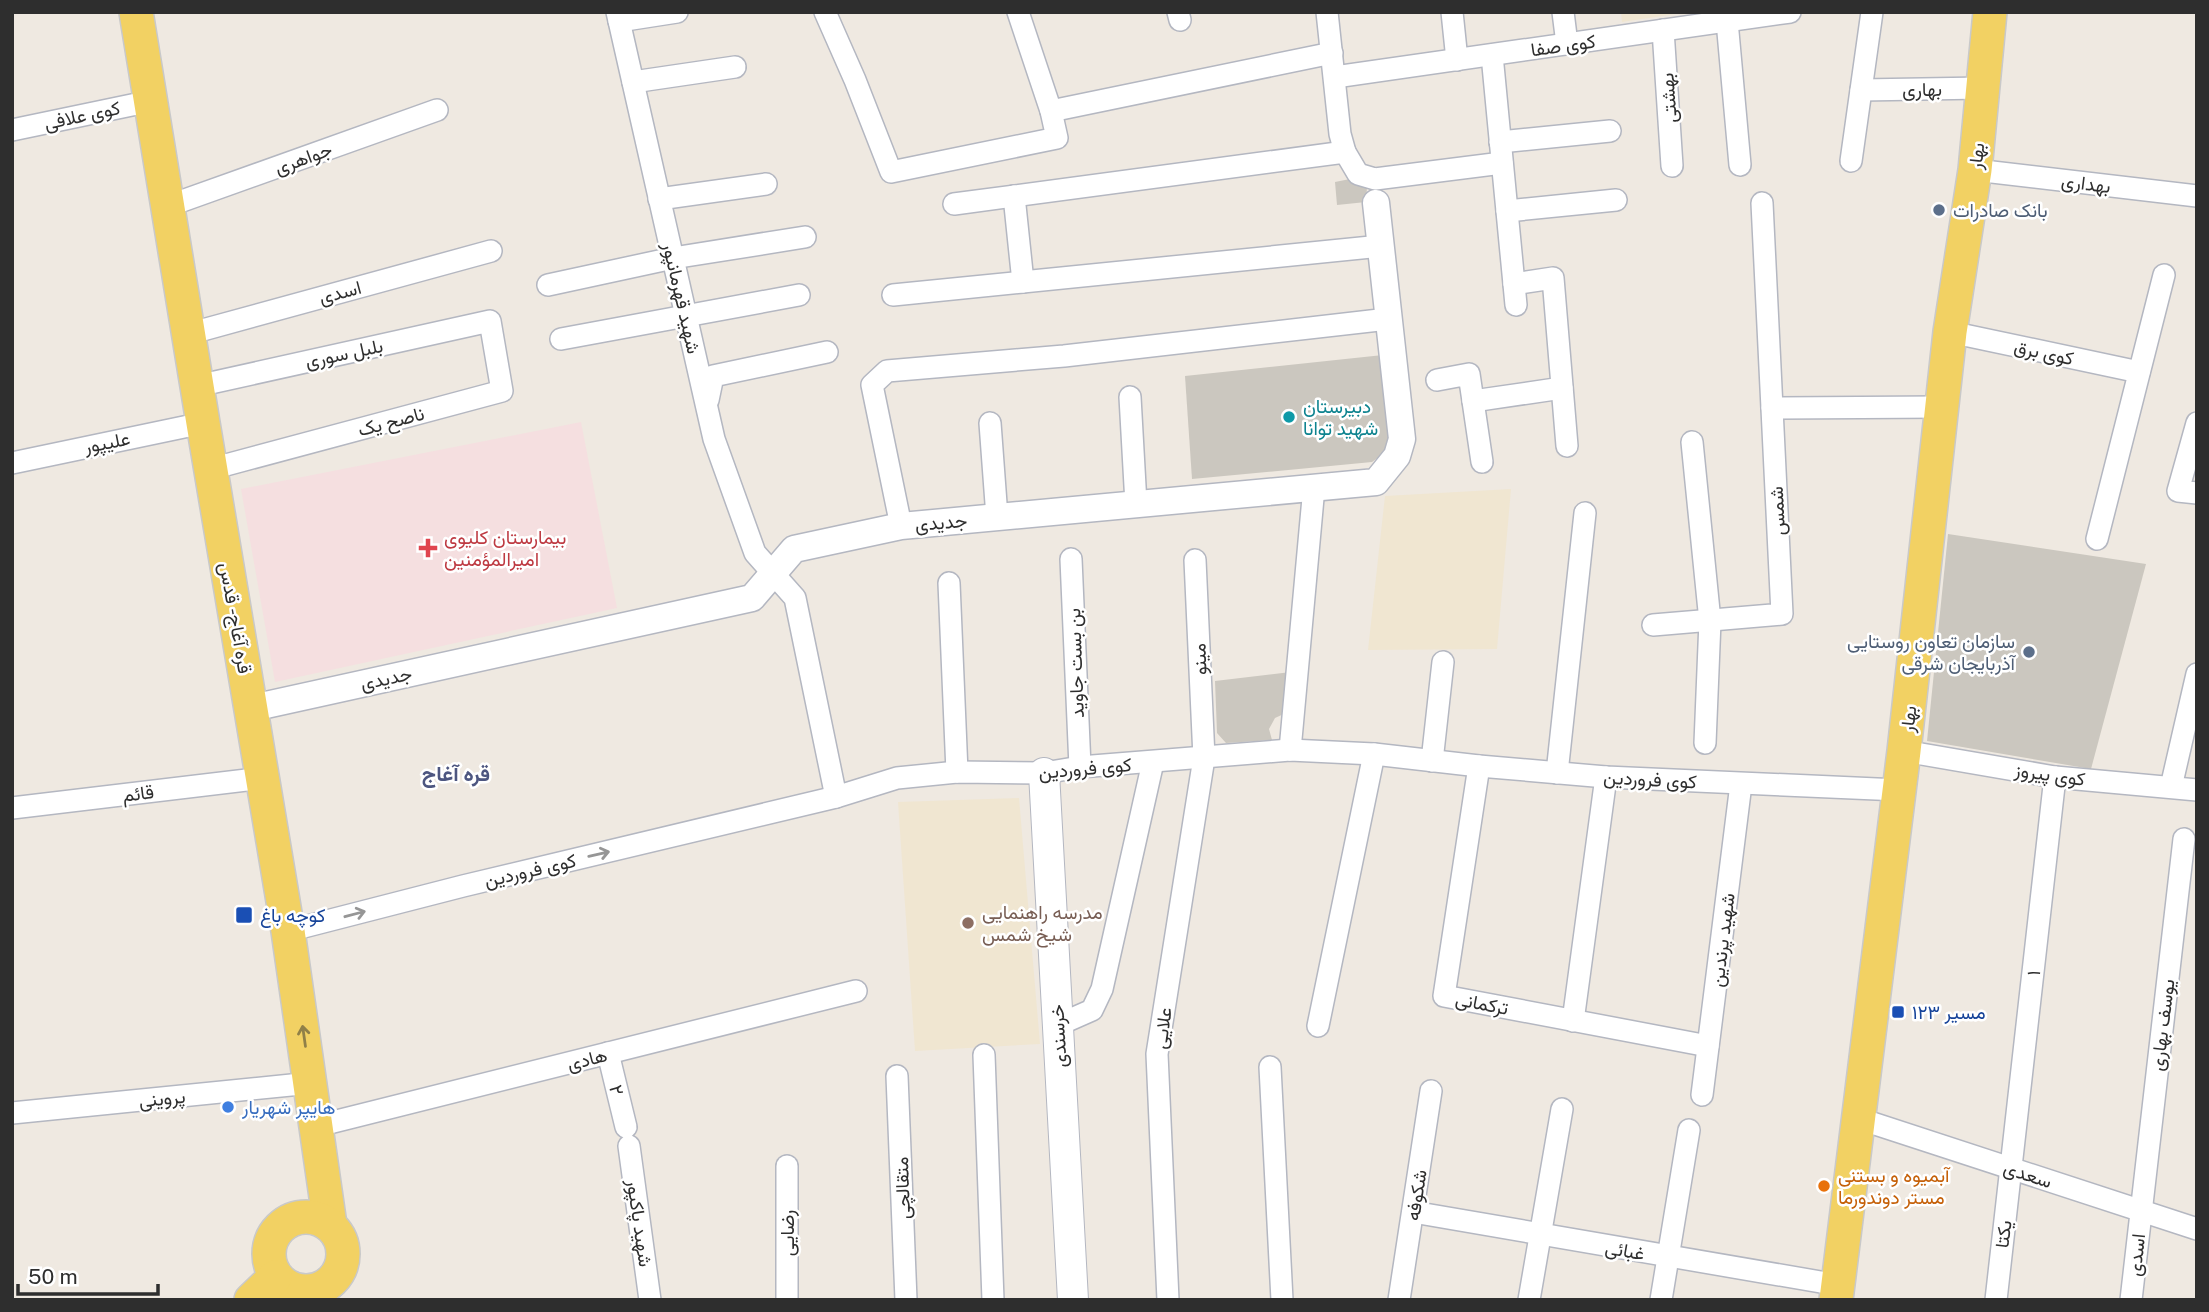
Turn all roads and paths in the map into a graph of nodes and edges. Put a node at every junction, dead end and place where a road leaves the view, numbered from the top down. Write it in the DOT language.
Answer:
graph roads {
  1 [pos="136,12"];
  2 [pos="677,12"];
  3 [pos="825,12"];
  4 [pos="1018,12"];
  5 [pos="1327,12"];
  6 [pos="1452,12"];
  7 [pos="1563,12"];
  8 [pos="1790,12"];
  9 [pos="1872,12"];
  10 [pos="1990,12"];
  11 [pos="618,17"];
  12 [pos="1727,21"];
  13 [pos="1663,30"];
  14 [pos="1567,44"];
  15 [pos="1332,53"];
  16 [pos="1492,55"];
  17 [pos="1458,60"];
  18 [pos="734,66"];
  19 [pos="1335,77"];
  20 [pos="633,82"];
  21 [pos="1983,88"];
  22 [pos="1861,90"];
  23 [pos="151,101"];
  24 [pos="437,110"];
  25 [pos="1051,111"];
  26 [pos="12,130"];
  27 [pos="1610,131"];
  28 [pos="1343,143"];
  29 [pos="1501,153"];
  30 [pos="1851,161"];
  31 [pos="1740,165"];
  32 [pos="1672,166"];
  33 [pos="1975,170"];
  34 [pos="766,184"];
  35 [pos="1376,191"];
  36 [pos="1014,196"];
  37 [pos="2197,196"];
  38 [pos="659,199"];
  39 [pos="1616,200"];
  40 [pos="1762,203"];
  41 [pos="954,204"];
  42 [pos="168,206"];
  43 [pos="1507,211"];
  44 [pos="805,237"];
  45 [pos="1381,246"];
  46 [pos="491,251"];
  47 [pos="673,258"];
  48 [pos="2164,275"];
  49 [pos="1023,282"];
  50 [pos="548,285"];
  51 [pos="799,295"];
  52 [pos="893,295"];
  53 [pos="686,317"];
  54 [pos="1388,319"];
  55 [pos="490,321"];
  56 [pos="1950,332"];
  57 [pos="188,334"];
  58 [pos="561,339"];
  59 [pos="827,352"];
  60 [pos="2139,372"];
  61 [pos="1437,380"];
  62 [pos="197,386"];
  63 [pos="1562,388"];
  64 [pos="1130,397"];
  65 [pos="1473,401"];
  66 [pos="706,406"];
  67 [pos="1942,407"];
  68 [pos="1772,408"];
  69 [pos="990,423"];
  70 [pos="2197,423"];
  71 [pos="203,424"];
  72 [pos="1692,442"];
  73 [pos="1567,446"];
  74 [pos="1482,461"];
  75 [pos="12,463"];
  76 [pos="211,469"];
  77 [pos="1314,487"];
  78 [pos="2197,493"];
  79 [pos="1136,504"];
  80 [pos="1585,513"];
  81 [pos="997,517"];
  82 [pos="901,526"];
  83 [pos="2096,539"];
  84 [pos="1071,559"];
  85 [pos="1195,560"];
  86 [pos="773,573"];
  87 [pos="949,583"];
  88 [pos="1710,621"];
  89 [pos="1653,625"];
  90 [pos="1443,662"];
  91 [pos="2197,674"];
  92 [pos="252,708"];
  93 [pos="1705,743"];
  94 [pos="1290,750"];
  95 [pos="1904,751"];
  96 [pos="1374,754"];
  97 [pos="1204,758"];
  98 [pos="1432,761"];
  99 [pos="1153,762"];
  100 [pos="1479,766"];
  101 [pos="1080,767"];
  102 [pos="957,772"];
  103 [pos="1044,773"];
  104 [pos="1557,773"];
  105 [pos="1606,777"];
  106 [pos="2055,777"];
  107 [pos="263,778"];
  108 [pos="1741,784"];
  109 [pos="2171,787"];
  110 [pos="1899,790"];
  111 [pos="2197,790"];
  112 [pos="836,797"];
  113 [pos="12,808"];
  114 [pos="2184,839"];
  115 [pos="288,931"];
  116 [pos="856,991"];
  117 [pos="1573,1020"];
  118 [pos="1058,1024"];
  119 [pos="1318,1026"];
  120 [pos="1708,1046"];
  121 [pos="608,1053"];
  122 [pos="984,1055"];
  123 [pos="1270,1067"];
  124 [pos="897,1076"];
  125 [pos="311,1083"];
  126 [pos="1431,1091"];
  127 [pos="1702,1095"];
  128 [pos="1562,1109"];
  129 [pos="12,1113"];
  130 [pos="1860,1119"];
  131 [pos="317,1126"];
  132 [pos="1689,1130"];
  133 [pos="627,1137"];
  134 [pos="787,1166"];
  135 [pos="2011,1169"];
  136 [pos="2141,1211"];
  137 [pos="1413,1212"];
  138 [pos="330,1225"];
  139 [pos="2197,1229"];
  140 [pos="1541,1235"];
  141 [pos="1667,1257"];
  142 [pos="275,1277"];
  143 [pos="336,1289"];
  144 [pos="1837,1292"];
  145 [pos="251,1300"];
  146 [pos="650,1300"];
  147 [pos="787,1300"];
  148 [pos="906,1300"];
  149 [pos="993,1300"];
  150 [pos="1073,1300"];
  151 [pos="1168,1300"];
  152 [pos="1282,1300"];
  153 [pos="1399,1300"];
  154 [pos="1529,1300"];
  155 [pos="1661,1300"];
  156 [pos="1996,1300"];
  157 [pos="2131,1300"];
  1 -- 23 [label="main road, قره آغاج - قدس"];
  2 -- 11 [label="street"];
  3 -- 25 [label="street"];
  4 -- 25 [label="street"];
  5 -- 15 [label="street"];
  6 -- 17 [label="street"];
  7 -- 14 [label="street"];
  8 -- 12 [label="street, کوی صفا"];
  9 -- 22 [label="street"];
  10 -- 21 [label="main road, بهار"];
  11 -- 20 [label="street, شهید قهرمانپور"];
  12 -- 13 [label="street, کوی صفا"];
  12 -- 31 [label="street"];
  13 -- 14 [label="street, کوی صفا"];
  13 -- 32 [label="street, بهشتی"];
  14 -- 16 [label="street, کوی صفا"];
  15 -- 19 [label="street"];
  15 -- 25 [label="street"];
  16 -- 17 [label="street, کوی صفا"];
  16 -- 29 [label="street"];
  17 -- 19 [label="street, کوی صفا"];
  18 -- 20 [label="street"];
  19 -- 28 [label="street"];
  20 -- 38 [label="street, شهید قهرمانپور"];
  21 -- 22 [label="street, بهاری"];
  21 -- 33 [label="main road, بهار"];
  22 -- 30 [label="street"];
  23 -- 26 [label="street, کوی علافی"];
  23 -- 42 [label="main road, قره آغاج - قدس"];
  24 -- 42 [label="street, جواهری"];
  27 -- 29 [label="street"];
  28 -- 35 [label="street"];
  28 -- 36 [label="street"];
  29 -- 35 [label="street"];
  29 -- 43 [label="street"];
  33 -- 37 [label="street, بهداری"];
  33 -- 56 [label="main road, بهار"];
  34 -- 38 [label="street"];
  35 -- 45 [label="street, جدیدی"];
  36 -- 41 [label="street"];
  36 -- 49 [label="street"];
  38 -- 47 [label="street, شهید قهرمانپور"];
  39 -- 43 [label="street"];
  40 -- 68 [label="street, شمس"];
  42 -- 57 [label="main road, قره آغاج - قدس"];
  43 -- 63 [label="street"];
  44 -- 47 [label="street"];
  45 -- 49 [label="street"];
  45 -- 54 [label="street, جدیدی"];
  46 -- 57 [label="street, اسدی"];
  47 -- 50 [label="street"];
  47 -- 53 [label="street, شهید قهرمانپور"];
  48 -- 60 [label="street"];
  49 -- 52 [label="street"];
  51 -- 53 [label="street"];
  53 -- 58 [label="street"];
  53 -- 66 [label="street, شهید قهرمانپور"];
  54 -- 77 [label="street, جدیدی"];
  54 -- 82 [label="street"];
  55 -- 62 [label="street, بلبل سوری"];
  55 -- 76 [label="street, ناصح یک"];
  56 -- 60 [label="street, کوی برق"];
  56 -- 67 [label="main road, بهار"];
  57 -- 62 [label="main road, قره آغاج - قدس"];
  59 -- 66 [label="street"];
  60 -- 83 [label="street"];
  61 -- 65 [label="street"];
  62 -- 71 [label="main road, قره آغاج - قدس"];
  63 -- 65 [label="street"];
  63 -- 73 [label="street"];
  64 -- 79 [label="street"];
  65 -- 74 [label="street"];
  66 -- 86 [label="street, شهید قهرمانپور"];
  67 -- 68 [label="street"];
  67 -- 95 [label="main road, بهار"];
  68 -- 88 [label="street, شمس"];
  69 -- 81 [label="street"];
  70 -- 78 [label="street"];
  71 -- 75 [label="street, علیپور"];
  71 -- 76 [label="main road, قره آغاج - قدس"];
  72 -- 88 [label="street"];
  76 -- 92 [label="main road, قره آغاج - قدس"];
  77 -- 79 [label="street, جدیدی"];
  77 -- 94 [label="street"];
  79 -- 81 [label="street, جدیدی"];
  80 -- 104 [label="street"];
  81 -- 82 [label="street, جدیدی"];
  82 -- 86 [label="street, جدیدی"];
  84 -- 101 [label="street, بن بست جاوید"];
  85 -- 97 [label="street, مینو"];
  86 -- 92 [label="street, جدیدی"];
  86 -- 112 [label="street, شهید قهرمانپور"];
  87 -- 102 [label="street"];
  88 -- 89 [label="street"];
  88 -- 93 [label="street"];
  90 -- 98 [label="street"];
  91 -- 109 [label="street"];
  92 -- 107 [label="main road, قره آغاج - قدس"];
  94 -- 96 [label="street, کوی فروردین"];
  94 -- 97 [label="street, کوی فروردین"];
  95 -- 106 [label="street, کوی پیروز"];
  95 -- 110 [label="main road, بهار"];
  96 -- 98 [label="street, کوی فروردین"];
  96 -- 119 [label="street"];
  97 -- 99 [label="street, کوی فروردین"];
  97 -- 151 [label="street, علایی"];
  98 -- 100 [label="street, کوی فروردین"];
  99 -- 101 [label="street, کوی فروردین"];
  99 -- 118 [label="street"];
  100 -- 104 [label="street, کوی فروردین"];
  100 -- 117 [label="street, ترکمانی"];
  101 -- 103 [label="street, کوی فروردین"];
  102 -- 103 [label="street, کوی فروردین"];
  102 -- 112 [label="street, کوی فروردین"];
  103 -- 118 [label="main road, خرسندی"];
  104 -- 105 [label="street, کوی فروردین"];
  105 -- 108 [label="street, کوی فروردین"];
  105 -- 117 [label="street"];
  106 -- 109 [label="street, کوی پیروز"];
  106 -- 135 [label="street, ۱"];
  107 -- 113 [label="street, قائم"];
  107 -- 115 [label="main road, قره آغاج - قدس"];
  108 -- 110 [label="street, کوی فروردین"];
  108 -- 120 [label="street, شهید پرندین"];
  109 -- 111 [label="street, کوی پیروز"];
  110 -- 130 [label="main road, بهار"];
  115 -- 112 [label="street, کوی فروردین, one-way"];
  114 -- 136 [label="street, یوسف بهاری"];
  125 -- 115 [label="main road, قره آغاج - قدس, one-way"];
  116 -- 121 [label="street, هادی"];
  117 -- 120 [label="street, ترکمانی"];
  118 -- 150 [label="main road, خرسندی"];
  120 -- 127 [label="street, شهید پرندین"];
  121 -- 131 [label="street, هادی"];
  121 -- 133 [label="street, ۲"];
  122 -- 149 [label="street"];
  123 -- 152 [label="street"];
  124 -- 148 [label="street, متقالچی"];
  125 -- 129 [label="street, پروینی"];
  125 -- 131 [label="main road, قره آغاج - قدس"];
  126 -- 137 [label="street, شکوفه"];
  128 -- 140 [label="street"];
  130 -- 135 [label="street, سعدی"];
  130 -- 144 [label="main road, بهار"];
  131 -- 138 [label="main road, قره آغاج - قدس"];
  132 -- 141 [label="street"];
  133 -- 146 [label="street, شهید پاکپور"];
  134 -- 147 [label="street, رضایی"];
  135 -- 136 [label="street, سعدی"];
  135 -- 156 [label="street, یکتا"];
  136 -- 139 [label="street, سعدی"];
  136 -- 157 [label="street, اسدی"];
  137 -- 140 [label="street, غبائی"];
  137 -- 153 [label="street, شکوفه"];
  138 -- 142 [label="main road"];
  138 -- 143 [label="main road"];
  140 -- 141 [label="street, غبائی"];
  140 -- 154 [label="street"];
  141 -- 144 [label="street, غبائی"];
  141 -- 155 [label="street"];
  142 -- 143 [label="main road"];
  142 -- 145 [label="main road"];
}
